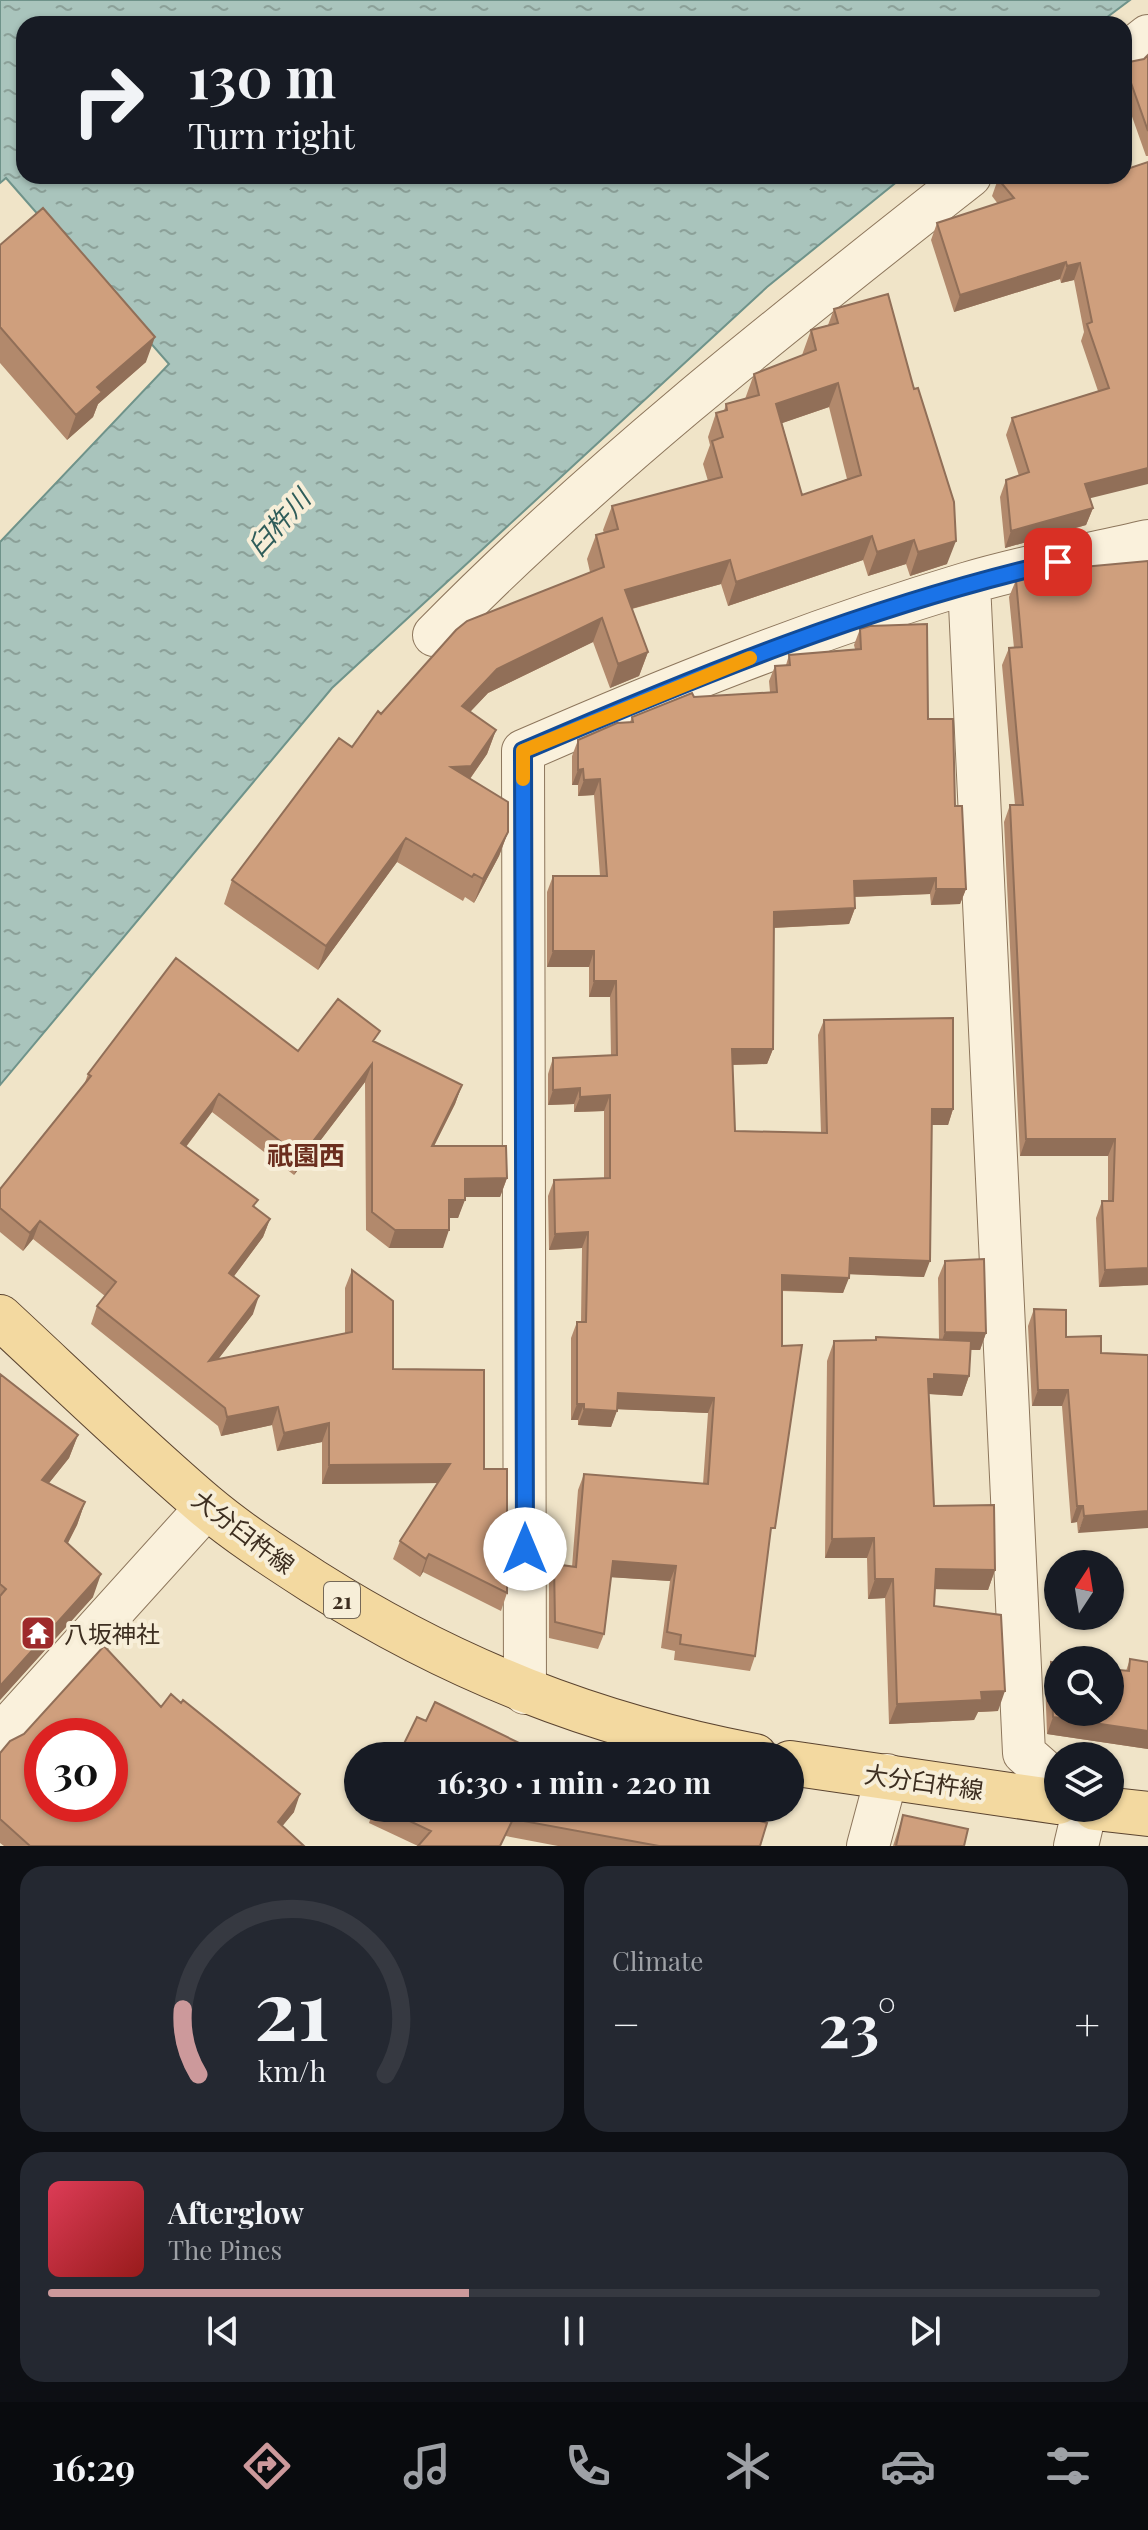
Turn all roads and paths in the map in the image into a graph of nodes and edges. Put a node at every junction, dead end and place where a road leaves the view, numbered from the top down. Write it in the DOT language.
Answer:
graph roads {
  1 [pos="1148,36"];
  2 [pos="1132,49"];
  3 [pos="960,184"];
  4 [pos="1148,541"];
  5 [pos="969,583"];
  6 [pos="434,635"];
  7 [pos="0,1317"];
  8 [pos="207,1507"];
  9 [pos="525,1693"];
  10 [pos="0,1736"];
  11 [pos="693,1742"];
  12 [pos="804,1765"];
  13 [pos="1044,1771"];
  14 [pos="887,1775"];
  15 [pos="1044,1800"];
  16 [pos="1124,1811"];
  17 [pos="1148,1814"];
  18 [pos="1082,1822"];
  19 [pos="868,1846"];
  20 [pos="1076,1846"];
  1 -- 2 [label="street"];
  3 -- 6 [label="street"];
  4 -- 5 [label="street"];
  5 -- 9 [label="street"];
  5 -- 13 [label="street"];
  7 -- 8 [label="main road, 大分臼杵線 / 21"];
  8 -- 9 [label="main road, 大分臼杵線 / 21"];
  8 -- 10 [label="street"];
  9 -- 11 [label="main road, 大分臼杵線 / 21"];
  12 -- 14 [label="main road, 大分臼杵線"];
  14 -- 15 [label="main road, 大分臼杵線"];
  14 -- 19 [label="street"];
  16 -- 17 [label="main road"];
  18 -- 20 [label="street"];
}
